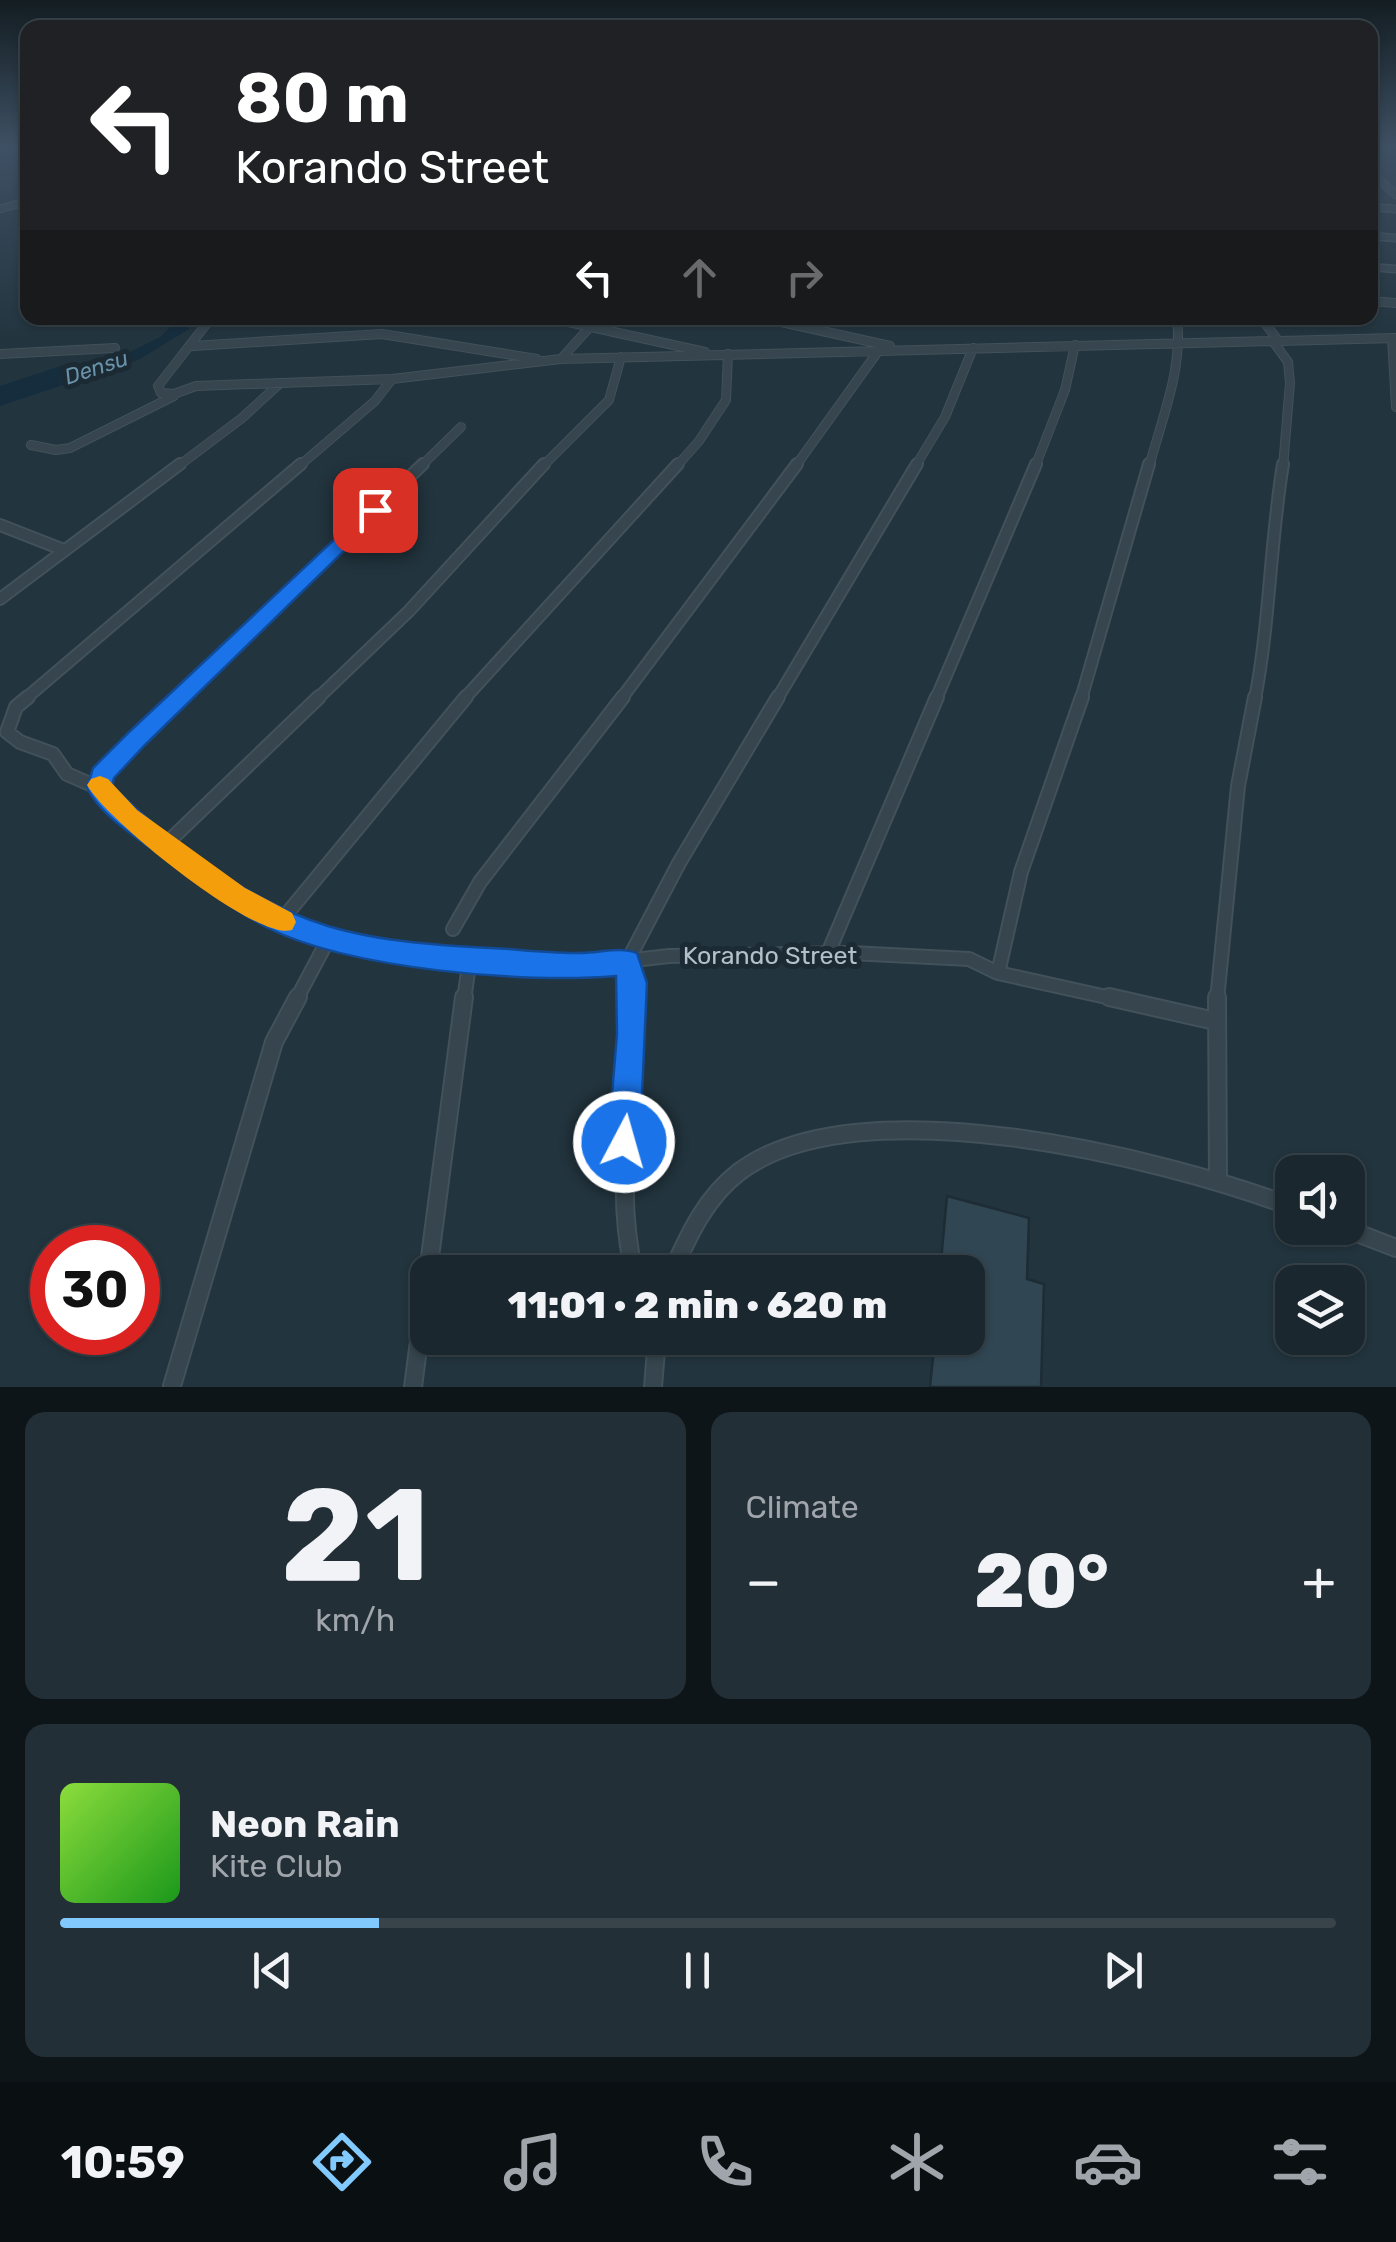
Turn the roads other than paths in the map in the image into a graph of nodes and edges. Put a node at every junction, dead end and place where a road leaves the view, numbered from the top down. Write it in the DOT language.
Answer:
graph roads {
  1 [pos="206,325"];
  2 [pos="583,325"];
  3 [pos="799,325"];
  4 [pos="1177,325"];
  5 [pos="1266,325"];
  6 [pos="588,326"];
  7 [pos="1394,338"];
  8 [pos="1274,340"];
  9 [pos="1180,344"];
  10 [pos="1075,345"];
  11 [pos="193,346"];
  12 [pos="115,348"];
  13 [pos="973,348"];
  14 [pos="879,350"];
  15 [pos="898,350"];
  16 [pos="0,354"];
  17 [pos="708,354"];
  18 [pos="728,354"];
  19 [pos="621,357"];
  20 [pos="561,360"];
  21 [pos="546,361"];
  22 [pos="392,379"];
  23 [pos="278,385"];
  24 [pos="196,386"];
  25 [pos="1396,407"];
  26 [pos="461,428"];
  27 [pos="32,444"];
  28 [pos="0,525"];
  29 [pos="64,550"];
  30 [pos="0,599"];
  31 [pos="99,788"];
  32 [pos="165,844"];
  33 [pos="281,921"];
  34 [pos="453,929"];
  35 [pos="329,938"];
  36 [pos="828,953"];
  37 [pos="470,958"];
  38 [pos="627,962"];
  39 [pos="998,973"];
  40 [pos="1215,1020"];
  41 [pos="1218,1180"];
  42 [pos="1275,1200"];
  43 [pos="1365,1236"];
  44 [pos="1396,1248"];
  45 [pos="628,1255"];
  46 [pos="677,1255"];
  47 [pos="656,1355"];
  48 [pos="172,1386"];
  49 [pos="413,1387"];
  50 [pos="654,1387"];
  1 -- 11 [label="street"];
  2 -- 6 [label="street"];
  3 -- 15 [label="street"];
  4 -- 9 [label="street"];
  5 -- 8 [label="street"];
  6 -- 17 [label="street"];
  6 -- 20 [label="street"];
  7 -- 8 [label="street"];
  7 -- 25 [label="street"];
  8 -- 9 [label="street"];
  8 -- 40 [label="street"];
  9 -- 10 [label="street"];
  9 -- 39 [label="street"];
  10 -- 13 [label="street"];
  10 -- 36 [label="street"];
  11 -- 21 [label="street"];
  11 -- 24 [label="street"];
  12 -- 16 [label="street"];
  13 -- 15 [label="street"];
  13 -- 38 [label="street"];
  14 -- 15 [label="street"];
  14 -- 18 [label="street"];
  14 -- 34 [label="street"];
  17 -- 18 [label="street"];
  17 -- 19 [label="street"];
  18 -- 33 [label="street"];
  19 -- 20 [label="street"];
  19 -- 32 [label="street"];
  20 -- 21 [label="street"];
  21 -- 22 [label="street"];
  22 -- 23 [label="street"];
  22 -- 31 [label="street, Korando Street"];
  23 -- 24 [label="street"];
  23 -- 29 [label="street"];
  24 -- 27 [label="street"];
  26 -- 31 [label="street"];
  28 -- 29 [label="street"];
  29 -- 30 [label="street"];
  31 -- 32 [label="street, Korando Street"];
  32 -- 33 [label="street, Korando Street"];
  33 -- 35 [label="street, Korando Street"];
  35 -- 37 [label="street, Korando Street"];
  35 -- 48 [label="street"];
  36 -- 38 [label="street, Korando Street"];
  36 -- 39 [label="street, Korando Street"];
  37 -- 38 [label="street, Korando Street"];
  37 -- 49 [label="street"];
  38 -- 45 [label="street"];
  39 -- 40 [label="street, Korando Street"];
  40 -- 41 [label="street"];
  41 -- 42 [label="street"];
  41 -- 46 [label="street"];
  43 -- 44 [label="street"];
  47 -- 50 [label="street"];
}
